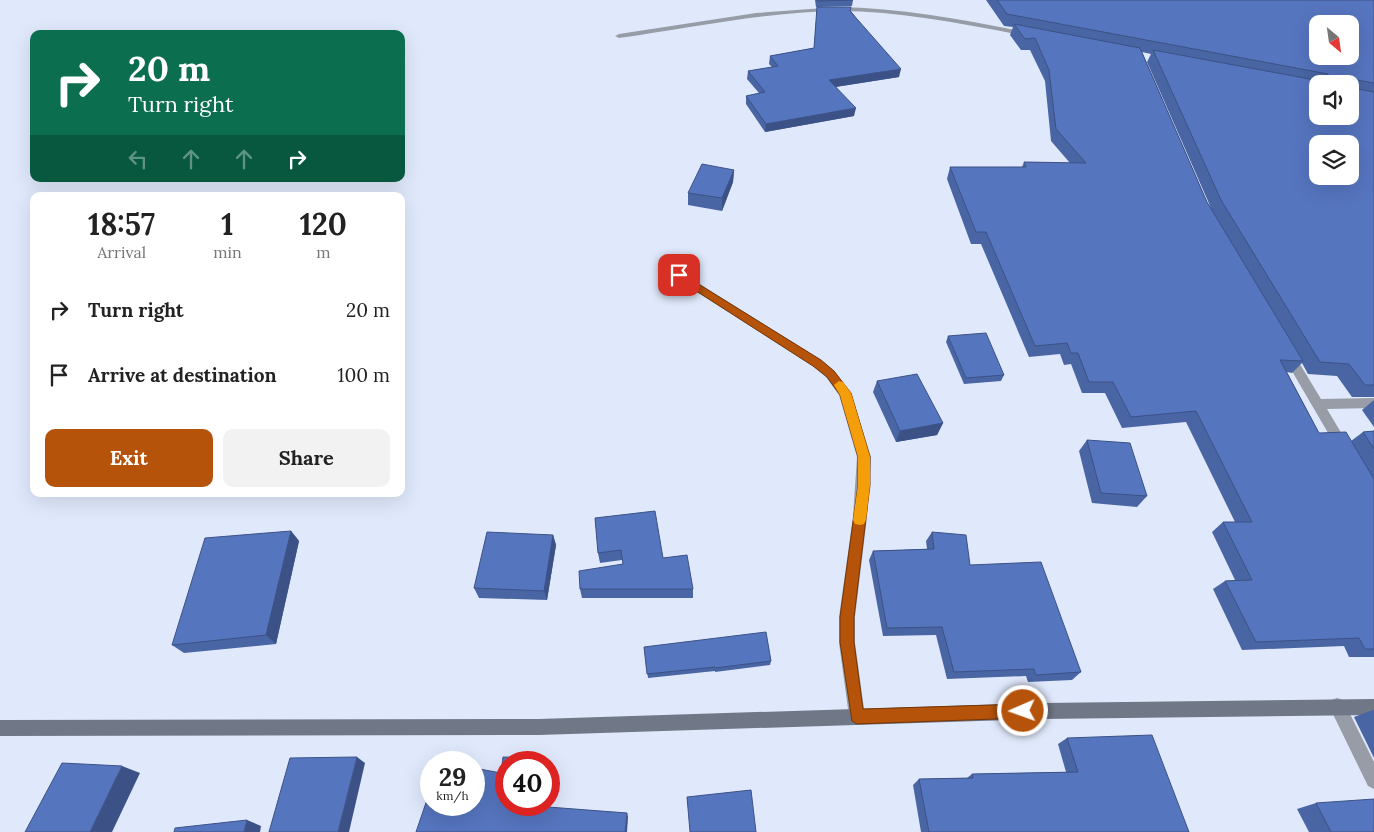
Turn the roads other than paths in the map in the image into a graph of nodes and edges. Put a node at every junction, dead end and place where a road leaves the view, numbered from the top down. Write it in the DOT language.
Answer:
graph roads {
  1 [pos="1032,35"];
  2 [pos="619,36"];
  3 [pos="679,275"];
  4 [pos="1283,345"];
  5 [pos="1374,403"];
  6 [pos="1318,404"];
  7 [pos="1348,455"];
  8 [pos="1337,706"];
  9 [pos="1374,707"];
  10 [pos="857,716"];
  11 [pos="0,728"];
  12 [pos="1374,780"];
  1 -- 2 [label="street"];
  3 -- 10 [label="street"];
  4 -- 6 [label="street"];
  5 -- 6 [label="street"];
  6 -- 7 [label="street"];
  8 -- 9 [label="street"];
  8 -- 10 [label="street"];
  8 -- 12 [label="street"];
  10 -- 11 [label="street"];
}
